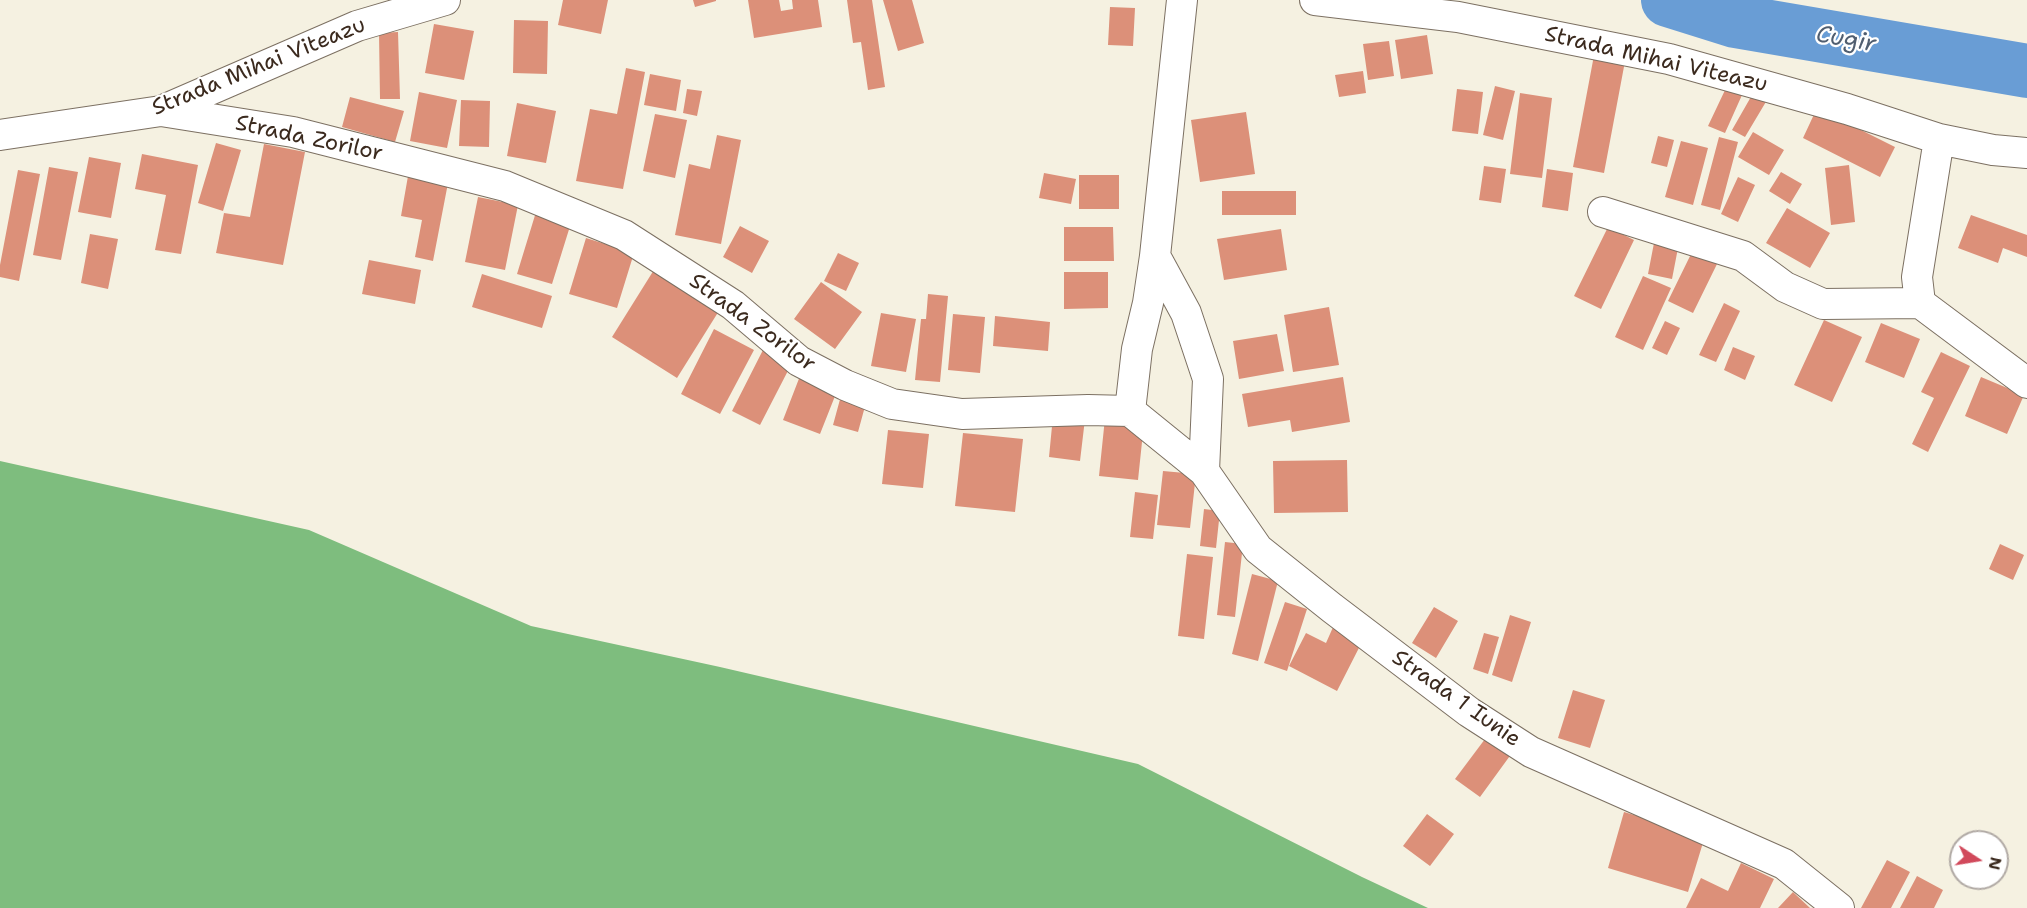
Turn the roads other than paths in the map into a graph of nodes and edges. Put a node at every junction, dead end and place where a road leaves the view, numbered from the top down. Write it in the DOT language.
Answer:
graph roads {
  1 [pos="445,0"];
  2 [pos="1182,0"];
  3 [pos="1315,0"];
  4 [pos="1464,8"];
  5 [pos="160,111"];
  6 [pos="0,135"];
  7 [pos="1940,139"];
  8 [pos="2027,153"];
  9 [pos="1603,212"];
  10 [pos="1155,256"];
  11 [pos="1920,303"];
  12 [pos="2027,383"];
  13 [pos="1130,411"];
  14 [pos="1204,471"];
  15 [pos="1839,908"];
  1 -- 5 [label="street, Strada Mihai Viteazu"];
  2 -- 10 [label="street"];
  3 -- 4 [label="street, Strada Mihai Viteazu"];
  4 -- 7 [label="street, Strada Mihai Viteazu"];
  5 -- 6 [label="street, Strada Mihai Viteazu"];
  5 -- 13 [label="street, Strada Zorilor"];
  7 -- 8 [label="street, Strada Mihai Viteazu"];
  7 -- 11 [label="street"];
  9 -- 11 [label="street"];
  10 -- 13 [label="street"];
  10 -- 14 [label="street"];
  11 -- 12 [label="street"];
  13 -- 14 [label="street, Strada 1 Iunie"];
  14 -- 15 [label="street, Strada 1 Iunie"];
}
